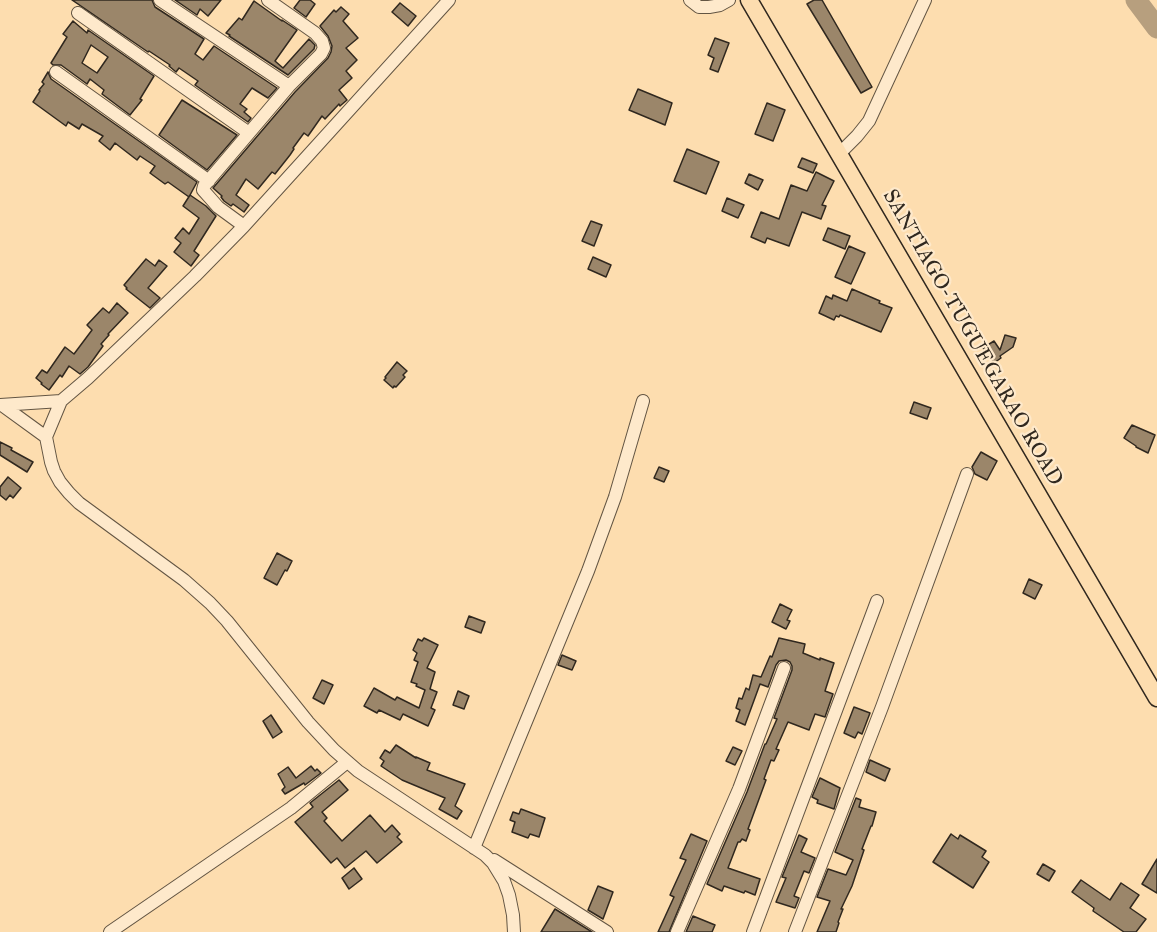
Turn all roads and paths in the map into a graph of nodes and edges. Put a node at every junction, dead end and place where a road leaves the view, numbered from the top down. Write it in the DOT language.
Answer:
graph roads {
  1 [pos="160,0"];
  2 [pos="268,0"];
  3 [pos="449,0"];
  4 [pos="690,0"];
  5 [pos="729,0"];
  6 [pos="749,0"];
  7 [pos="925,0"];
  8 [pos="78,13"];
  9 [pos="56,72"];
  10 [pos="289,86"];
  11 [pos="249,134"];
  12 [pos="839,154"];
  13 [pos="209,181"];
  14 [pos="244,226"];
  15 [pos="61,401"];
  16 [pos="643,401"];
  17 [pos="1,405"];
  18 [pos="45,437"];
  19 [pos="967,474"];
  20 [pos="877,601"];
  21 [pos="784,668"];
  22 [pos="1157,698"];
  23 [pos="347,762"];
  24 [pos="480,851"];
  25 [pos="110,932"];
  26 [pos="514,932"];
  27 [pos="608,932"];
  28 [pos="677,932"];
  29 [pos="753,932"];
  30 [pos="795,932"];
  1 -- 10 [label="street"];
  2 -- 10 [label="street"];
  3 -- 14 [label="street"];
  4 -- 5 [label="street"];
  6 -- 12 [label="highway, SANTIAGO-TUGUEGARAO ROAD"];
  7 -- 12 [label="street"];
  8 -- 11 [label="street"];
  9 -- 13 [label="street"];
  10 -- 11 [label="street"];
  11 -- 13 [label="street"];
  12 -- 22 [label="highway, SANTIAGO-TUGUEGARAO ROAD"];
  13 -- 14 [label="street"];
  14 -- 15 [label="street"];
  15 -- 17 [label="street"];
  15 -- 18 [label="street"];
  16 -- 24 [label="street"];
  17 -- 18 [label="street"];
  18 -- 23 [label="street"];
  19 -- 30 [label="street"];
  20 -- 29 [label="street"];
  21 -- 28 [label="street"];
  23 -- 24 [label="street"];
  23 -- 25 [label="street"];
  24 -- 26 [label="street"];
  24 -- 27 [label="street"];
}
